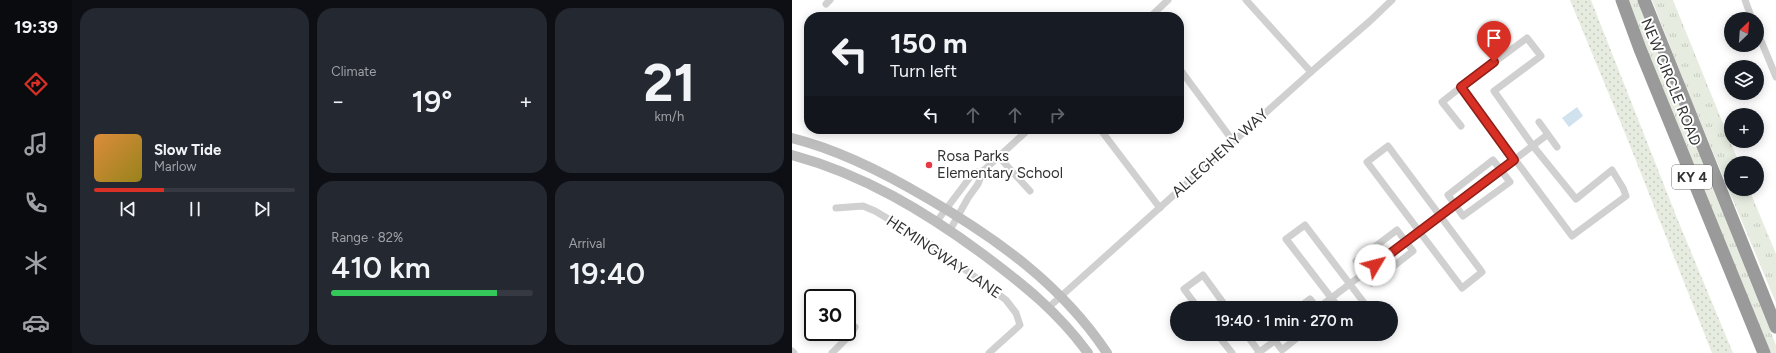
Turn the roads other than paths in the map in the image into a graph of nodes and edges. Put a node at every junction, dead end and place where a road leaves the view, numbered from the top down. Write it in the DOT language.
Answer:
graph roads {
  1 [pos="1168,0"];
  2 [pos="1246,0"];
  3 [pos="1622,0"];
  4 [pos="1644,0"];
  5 [pos="1745,0"];
  6 [pos="1387,2"];
  7 [pos="1155,12"];
  8 [pos="1749,12"];
  9 [pos="1764,48"];
  10 [pos="1311,72"];
  11 [pos="1184,75"];
  12 [pos="1776,77"];
  13 [pos="1461,87"];
  14 [pos="1539,122"];
  15 [pos="1461,126"];
  16 [pos="1024,134"];
  17 [pos="1104,134"];
  18 [pos="1547,135"];
  19 [pos="792,138"];
  20 [pos="1234,141"];
  21 [pos="1532,146"];
  22 [pos="1556,147"];
  23 [pos="792,155"];
  24 [pos="999,157"];
  25 [pos="1514,160"];
  26 [pos="1501,170"];
  27 [pos="983,171"];
  28 [pos="1030,191"];
  29 [pos="1455,205"];
  30 [pos="836,208"];
  31 [pos="1160,208"];
  32 [pos="946,209"];
  33 [pos="958,216"];
  34 [pos="1440,216"];
  35 [pos="937,221"];
  36 [pos="950,230"];
  37 [pos="1420,231"];
  38 [pos="1406,242"];
  39 [pos="1365,273"];
  40 [pos="1350,284"];
  41 [pos="1061,297"];
  42 [pos="1331,298"];
  43 [pos="1193,301"];
  44 [pos="1222,301"];
  45 [pos="1327,301"];
  46 [pos="1333,301"];
  47 [pos="1363,301"];
  48 [pos="1049,307"];
  49 [pos="1776,327"];
  50 [pos="844,341"];
  51 [pos="1223,341"];
  52 [pos="1251,341"];
  53 [pos="1274,341"];
  54 [pos="1293,341"];
  55 [pos="832,353"];
  56 [pos="989,353"];
  57 [pos="1088,353"];
  58 [pos="1107,353"];
  59 [pos="1232,353"];
  60 [pos="1259,353"];
  61 [pos="1764,353"];
  1 -- 7 [label="street"];
  2 -- 10 [label="street"];
  3 -- 61 [label="highway, NEW CIRCLE ROAD / KY 4"];
  4 -- 49 [label="highway, NEW CIRCLE ROAD / KY 4"];
  5 -- 8 [label="street"];
  6 -- 10 [label="street, ALLEGHENY WAY"];
  9 -- 12 [label="street"];
  10 -- 20 [label="street, ALLEGHENY WAY"];
  11 -- 20 [label="street"];
  13 -- 15 [label="street"];
  13 -- 21 [label="street"];
  13 -- 25 [label="street"];
  14 -- 18 [label="street"];
  16 -- 24 [label="street"];
  17 -- 31 [label="street"];
  18 -- 21 [label="street"];
  18 -- 22 [label="street"];
  19 -- 32 [label="street"];
  20 -- 31 [label="street, ALLEGHENY WAY"];
  21 -- 25 [label="street"];
  21 -- 25 [label="street"];
  23 -- 35 [label="street"];
  24 -- 27 [label="street"];
  24 -- 28 [label="street"];
  25 -- 26 [label="street"];
  26 -- 29 [label="street"];
  26 -- 29 [label="street"];
  26 -- 29 [label="street"];
  27 -- 32 [label="street"];
  27 -- 33 [label="street"];
  29 -- 34 [label="street"];
  30 -- 56 [label="street, HEMINGWAY LANE"];
  31 -- 41 [label="street, ALLEGHENY WAY"];
  32 -- 33 [label="street"];
  32 -- 35 [label="street"];
  33 -- 36 [label="street"];
  33 -- 41 [label="street"];
  34 -- 37 [label="street"];
  34 -- 37 [label="street"];
  34 -- 37 [label="street"];
  35 -- 36 [label="street"];
  36 -- 48 [label="street"];
  37 -- 38 [label="street"];
  38 -- 39 [label="street"];
  38 -- 39 [label="street"];
  38 -- 39 [label="street"];
  39 -- 40 [label="street"];
  40 -- 42 [label="street"];
  40 -- 42 [label="street"];
  40 -- 47 [label="street"];
  41 -- 48 [label="street, ALLEGHENY WAY"];
  41 -- 58 [label="street"];
  42 -- 45 [label="street"];
  42 -- 46 [label="street"];
  43 -- 44 [label="street"];
  48 -- 57 [label="street"];
  50 -- 55 [label="street"];
  51 -- 59 [label="street"];
  52 -- 60 [label="street"];
  53 -- 54 [label="street"];
  53 -- 60 [label="street"];
}
